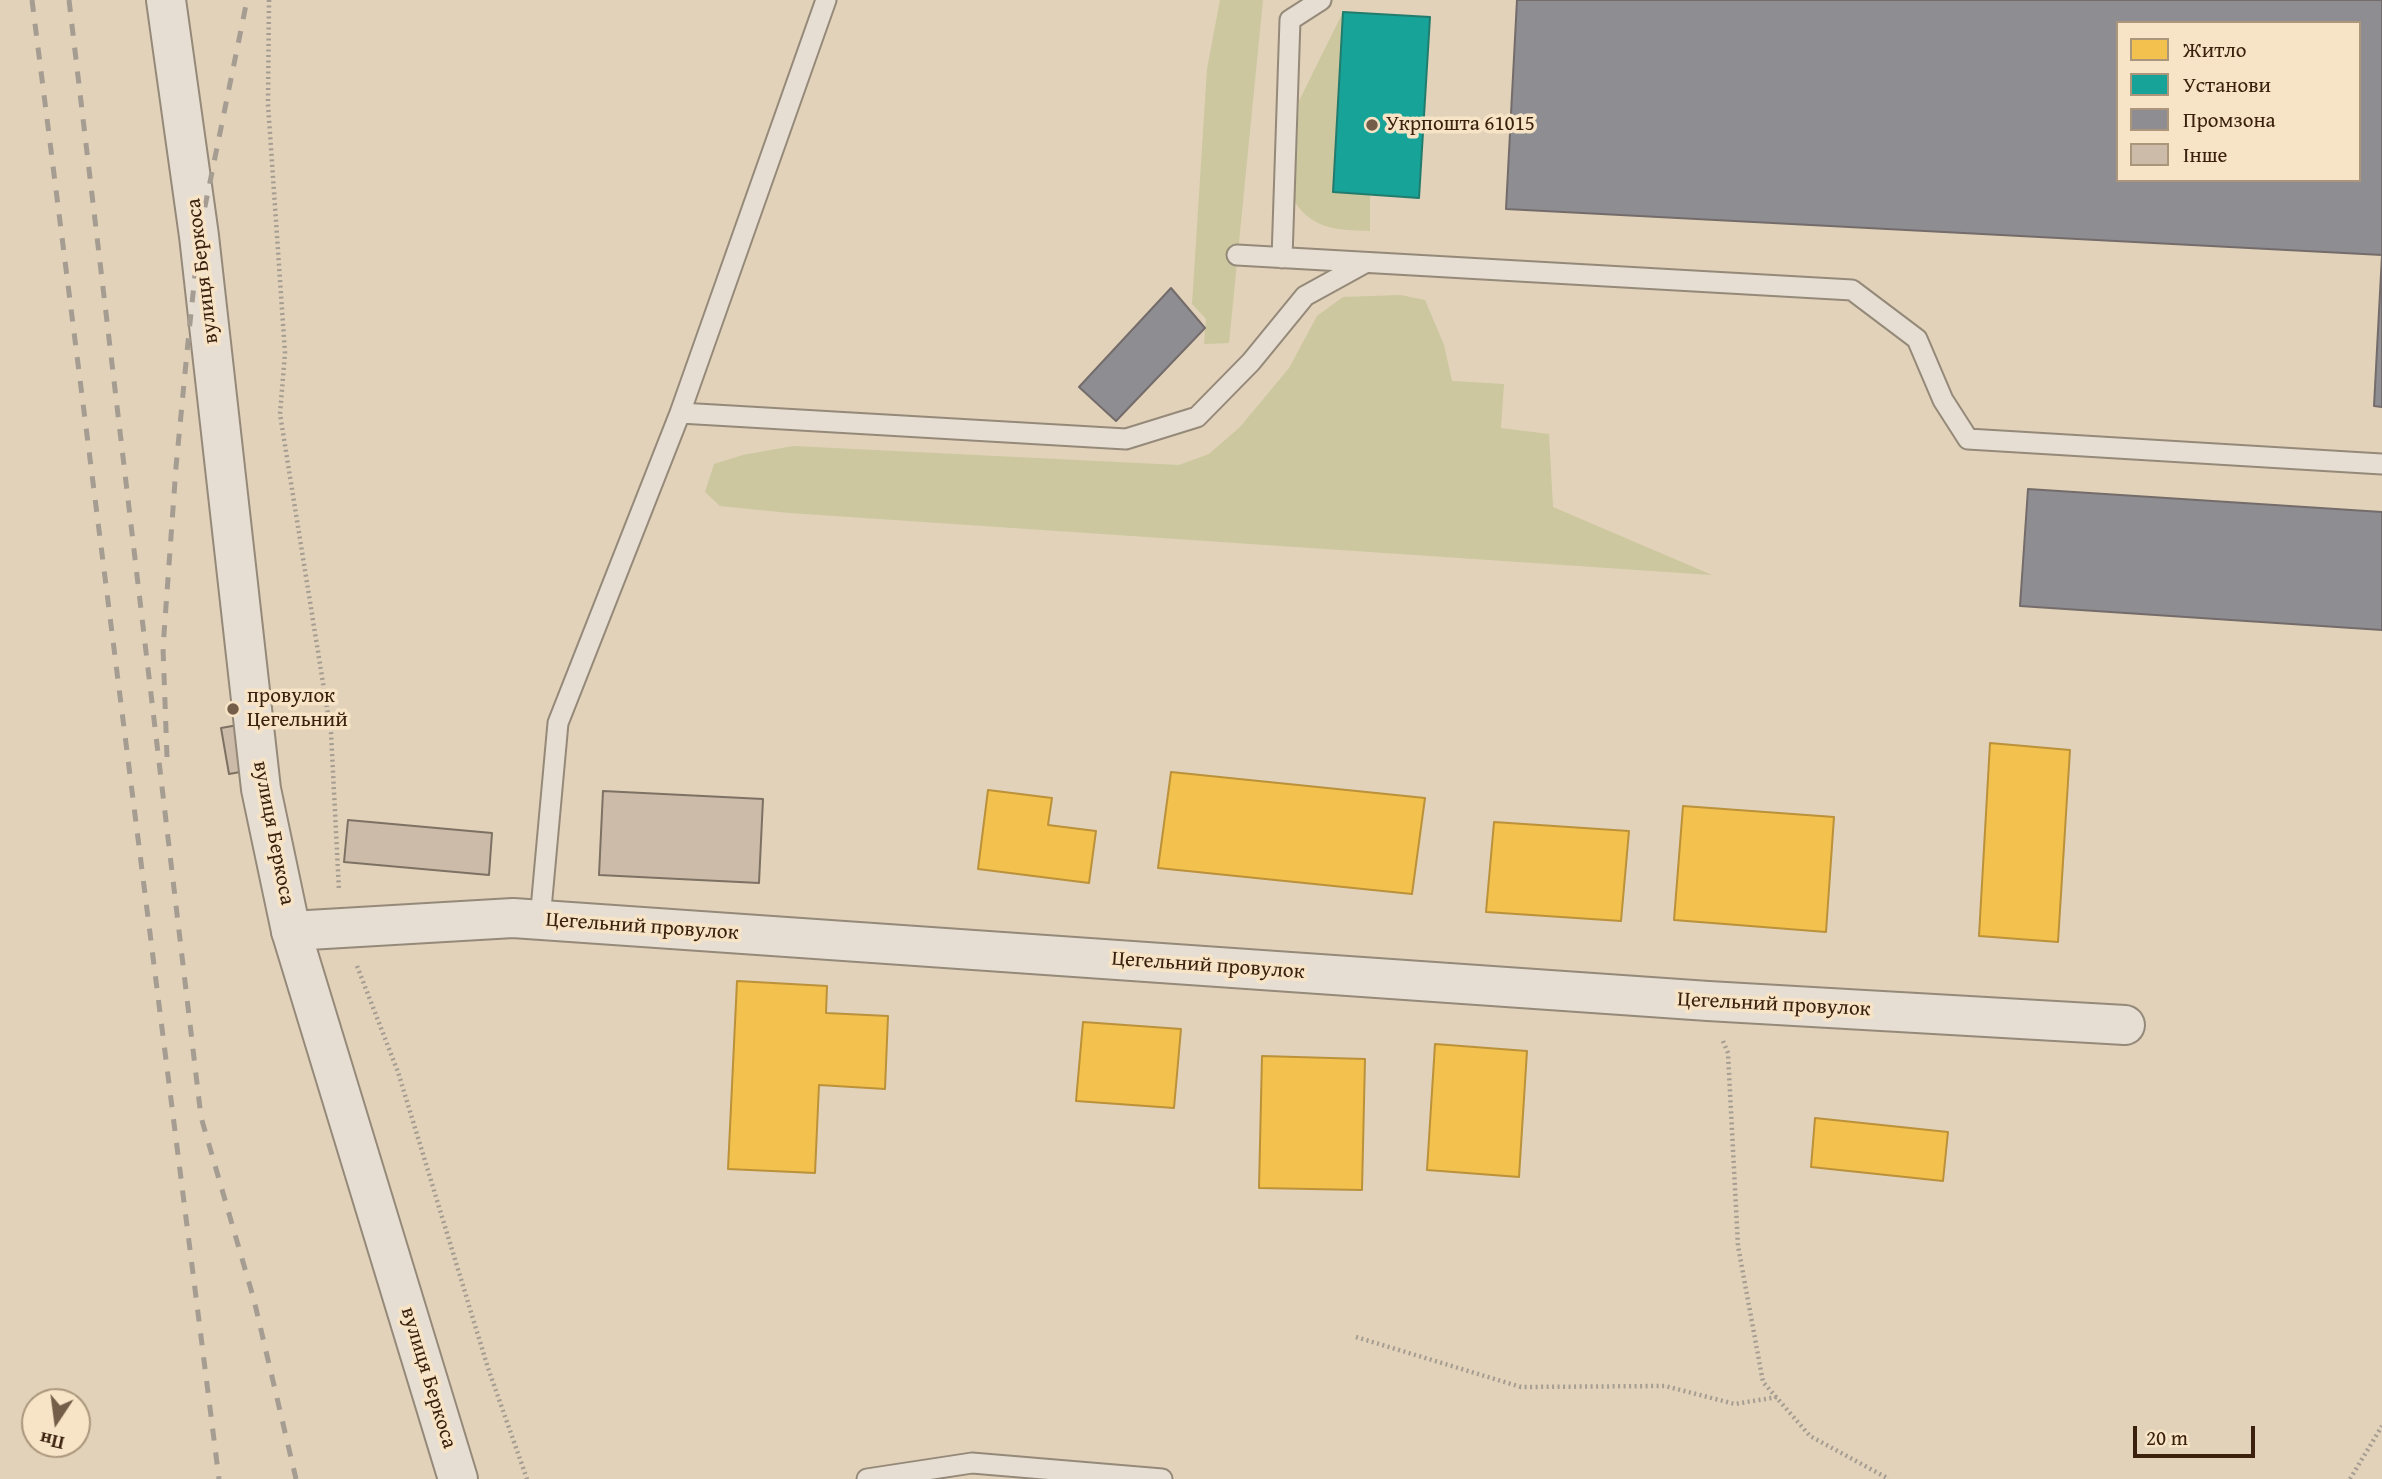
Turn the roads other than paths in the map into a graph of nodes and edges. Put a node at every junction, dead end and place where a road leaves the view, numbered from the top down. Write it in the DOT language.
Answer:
graph roads {
  1 [pos="166,0"];
  2 [pos="826,0"];
  3 [pos="1321,0"];
  4 [pos="1237,256"];
  5 [pos="1282,258"];
  6 [pos="1365,263"];
  7 [pos="680,414"];
  8 [pos="2382,464"];
  9 [pos="540,920"];
  10 [pos="291,931"];
  11 [pos="2125,1025"];
  12 [pos="458,1479"];
  13 [pos="866,1479"];
  14 [pos="1162,1479"];
  1 -- 10 [label="street, вулиця Беркоса"];
  2 -- 7 [label="lane"];
  3 -- 5 [label="lane"];
  4 -- 5 [label="lane"];
  5 -- 6 [label="lane"];
  6 -- 7 [label="lane"];
  6 -- 8 [label="lane"];
  7 -- 9 [label="lane"];
  9 -- 10 [label="street, Цегельний провулок"];
  9 -- 11 [label="street, Цегельний провулок"];
  10 -- 12 [label="street, вулиця Беркоса"];
  13 -- 14 [label="lane"];
}
